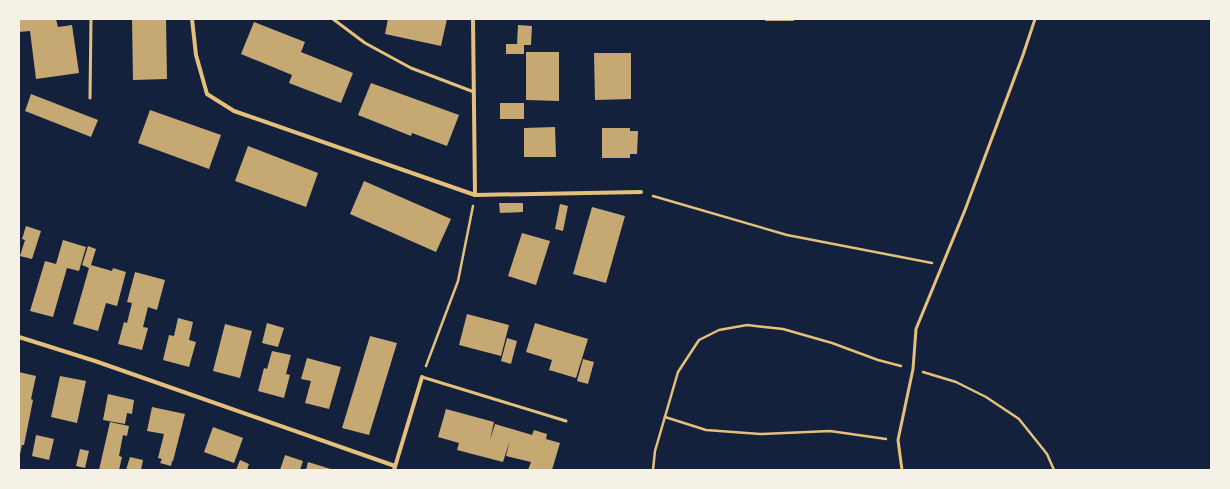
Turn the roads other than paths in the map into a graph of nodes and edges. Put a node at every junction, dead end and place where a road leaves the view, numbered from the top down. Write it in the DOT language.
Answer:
graph roads {
  1 [pos="91,19"];
  2 [pos="192,19"];
  3 [pos="333,19"];
  4 [pos="473,19"];
  5 [pos="1035,19"];
  6 [pos="474,92"];
  7 [pos="90,98"];
  8 [pos="641,192"];
  9 [pos="475,195"];
  10 [pos="19,337"];
  11 [pos="422,378"];
  12 [pos="566,421"];
  13 [pos="394,468"];
  14 [pos="902,470"];
  1 -- 7 [label="lane"];
  2 -- 9 [label="street"];
  3 -- 6 [label="lane"];
  4 -- 6 [label="street"];
  5 -- 14 [label="lane"];
  6 -- 9 [label="street"];
  8 -- 9 [label="street"];
  10 -- 13 [label="street"];
  11 -- 12 [label="lane"];
  11 -- 13 [label="street"];
}
